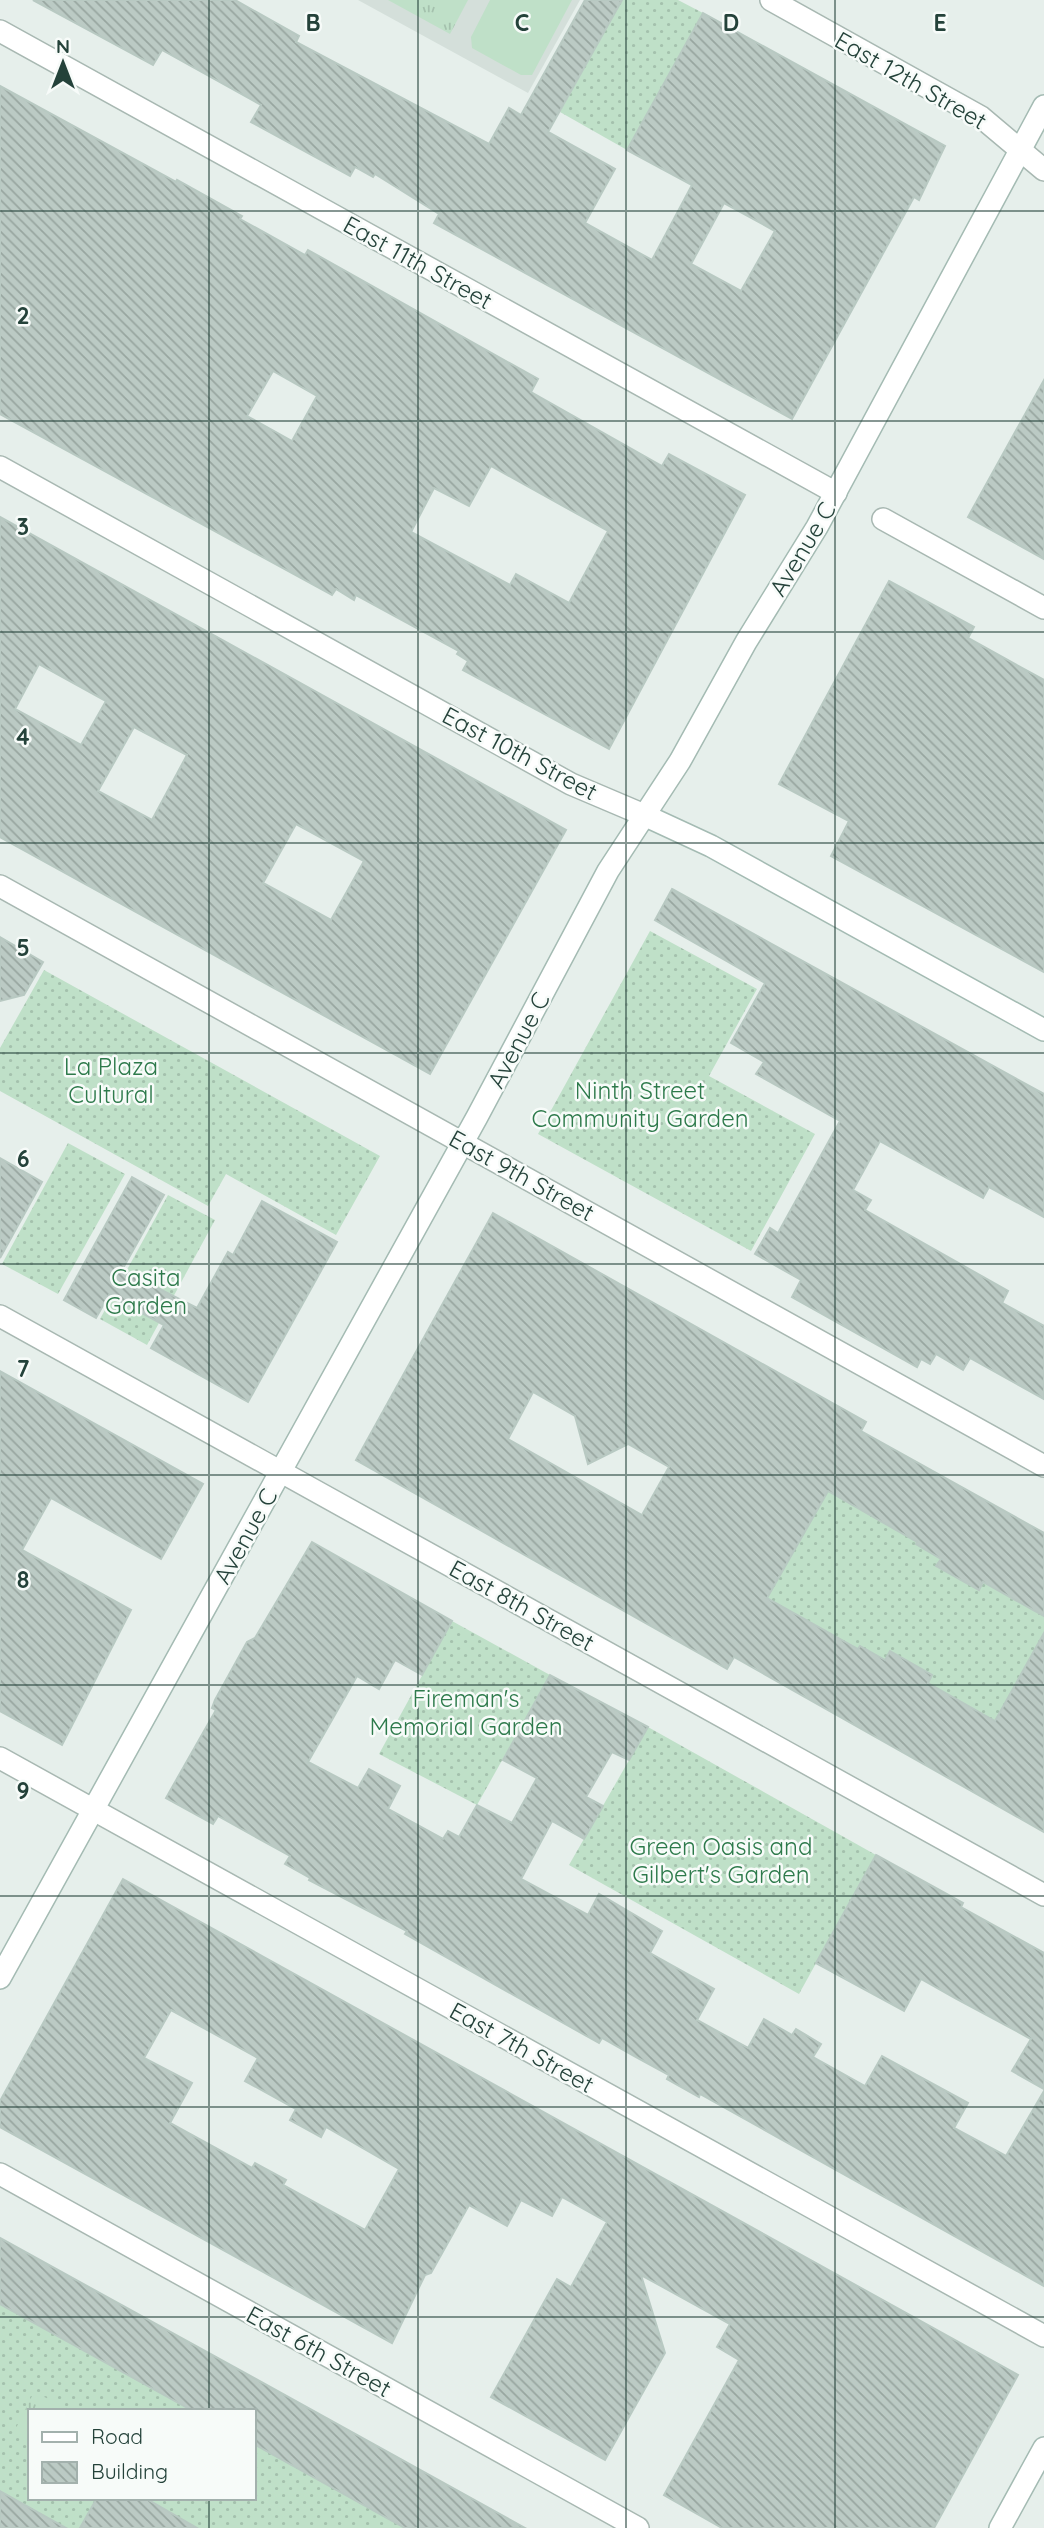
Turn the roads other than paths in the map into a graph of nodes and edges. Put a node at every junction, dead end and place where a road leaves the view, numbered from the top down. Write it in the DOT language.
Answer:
graph roads {
  1 [pos="771,0"];
  2 [pos="0,31"];
  3 [pos="1044,106"];
  4 [pos="1020,150"];
  5 [pos="1044,170"];
  6 [pos="0,467"];
  7 [pos="836,493"];
  8 [pos="883,519"];
  9 [pos="1044,608"];
  10 [pos="644,815"];
  11 [pos="0,886"];
  12 [pos="1044,1030"];
  13 [pos="463,1142"];
  14 [pos="0,1316"];
  15 [pos="1044,1466"];
  16 [pos="281,1471"];
  17 [pos="0,1758"];
  18 [pos="93,1810"];
  19 [pos="1044,1895"];
  20 [pos="0,1978"];
  21 [pos="0,2174"];
  22 [pos="1044,2336"];
  23 [pos="1044,2448"];
  24 [pos="638,2528"];
  25 [pos="1000,2528"];
  1 -- 4 [label="street, East 12th Street"];
  2 -- 7 [label="street, East 11th Street"];
  3 -- 4 [label="street, Avenue C"];
  4 -- 5 [label="street, East 12th Street"];
  4 -- 7 [label="street, Avenue C"];
  6 -- 10 [label="street, East 10th Street"];
  7 -- 10 [label="street, Avenue C"];
  8 -- 9 [label="street"];
  10 -- 12 [label="street, East 10th Street"];
  10 -- 13 [label="street, Avenue C"];
  11 -- 13 [label="street, East 9th Street"];
  13 -- 15 [label="street, East 9th Street"];
  13 -- 16 [label="street, Avenue C"];
  14 -- 16 [label="street, East 8th Street"];
  16 -- 18 [label="street, Avenue C"];
  16 -- 19 [label="street, East 8th Street"];
  17 -- 18 [label="street, East 7th Street"];
  18 -- 20 [label="street, Avenue C"];
  18 -- 22 [label="street, East 7th Street"];
  21 -- 24 [label="street, East 6th Street"];
  23 -- 25 [label="street"];
}
